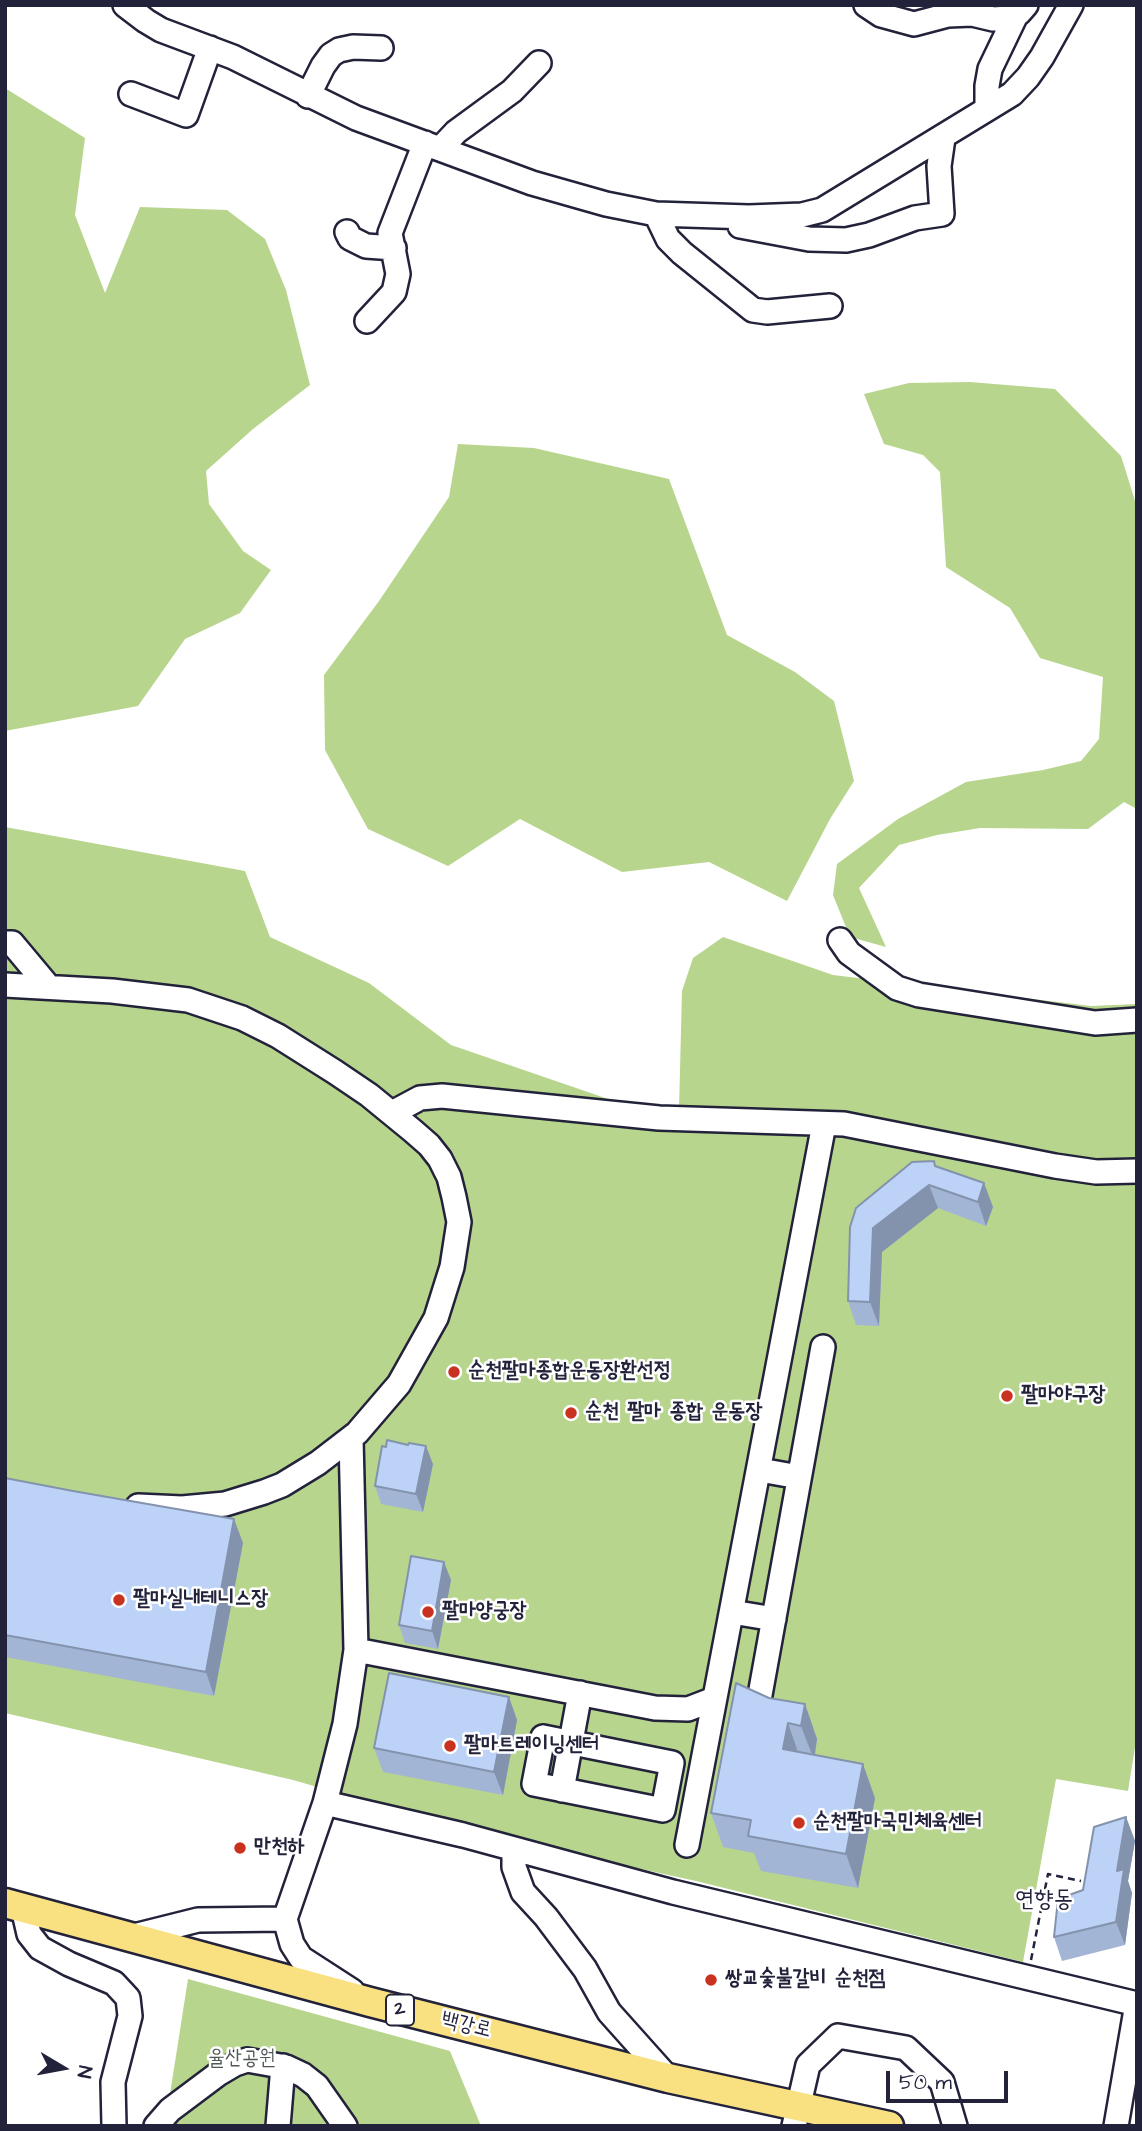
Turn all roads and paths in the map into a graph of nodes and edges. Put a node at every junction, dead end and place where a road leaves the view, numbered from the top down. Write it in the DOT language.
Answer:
graph roads {
  1 [pos="125,5"];
  2 [pos="866,5"];
  3 [pos="1071,5"];
  4 [pos="1021,10"];
  5 [pos="210,48"];
  6 [pos="381,48"];
  7 [pos="539,64"];
  8 [pos="131,94"];
  9 [pos="308,96"];
  10 [pos="987,109"];
  11 [pos="943,138"];
  12 [pos="433,146"];
  13 [pos="656,214"];
  14 [pos="726,217"];
  15 [pos="347,232"];
  16 [pos="394,248"];
  17 [pos="830,306"];
  18 [pos="367,321"];
  19 [pos="840,940"];
  20 [pos="5,943"];
  21 [pos="5,985"];
  22 [pos="48,986"];
  23 [pos="1137,1020"];
  24 [pos="392,1113"];
  25 [pos="824,1124"];
  26 [pos="1137,1171"];
  27 [pos="822,1347"];
  28 [pos="351,1438"];
  29 [pos="760,1470"];
  30 [pos="799,1477"];
  31 [pos="116,1505"];
  32 [pos="733,1612"];
  33 [pos="774,1619"];
  34 [pos="356,1650"];
  35 [pos="580,1693"];
  36 [pos="714,1699"];
  37 [pos="758,1706"];
  38 [pos="571,1743"];
  39 [pos="325,1803"];
  40 [pos="687,1845"];
  41 [pos="514,1850"];
  42 [pos="1081,1881"];
  43 [pos="14,1905"];
  44 [pos="285,1919"];
  45 [pos="130,1937"];
  46 [pos="1028,1977"];
  47 [pos="370,2002"];
  48 [pos="1137,2004"];
  49 [pos="283,2066"];
  50 [pos="668,2078"];
  51 [pos="796,2116"];
  52 [pos="114,2126"];
  53 [pos="156,2126"];
  54 [pos="278,2126"];
  55 [pos="345,2126"];
  56 [pos="889,2126"];
  57 [pos="955,2126"];
  58 [pos="1116,2126"];
  1 -- 5 [label="street"];
  2 -- 4 [label="street"];
  3 -- 10 [label="street"];
  4 -- 10 [label="street"];
  5 -- 8 [label="street"];
  5 -- 9 [label="street"];
  6 -- 9 [label="street"];
  7 -- 12 [label="street"];
  9 -- 12 [label="street"];
  10 -- 11 [label="street"];
  11 -- 14 [label="street"];
  11 -- 14 [label="street"];
  12 -- 13 [label="street"];
  12 -- 16 [label="street"];
  13 -- 14 [label="street"];
  13 -- 17 [label="street"];
  15 -- 16 [label="street"];
  16 -- 18 [label="street"];
  19 -- 23 [label="street"];
  20 -- 22 [label="street"];
  21 -- 22 [label="street"];
  22 -- 24 [label="street"];
  24 -- 25 [label="street"];
  24 -- 28 [label="street"];
  25 -- 26 [label="street"];
  25 -- 29 [label="street"];
  27 -- 30 [label="street"];
  28 -- 31 [label="street"];
  28 -- 34 [label="street"];
  29 -- 30 [label="street"];
  29 -- 32 [label="street"];
  30 -- 33 [label="street"];
  32 -- 33 [label="street"];
  32 -- 36 [label="street"];
  33 -- 37 [label="street"];
  34 -- 35 [label="street"];
  34 -- 39 [label="street"];
  35 -- 36 [label="street"];
  35 -- 38 [label="street"];
  36 -- 40 [label="street"];
  38 -- 38 [label="street"];
  39 -- 41 [label="street"];
  39 -- 44 [label="street"];
  41 -- 46 [label="street"];
  41 -- 50 [label="street"];
  42 -- 46 [label="path"];
  43 -- 45 [label="main road, 백강로 / 2"];
  43 -- 52 [label="street"];
  44 -- 45 [label="street"];
  44 -- 47 [label="street"];
  45 -- 47 [label="main road, 백강로 / 2"];
  46 -- 48 [label="street"];
  47 -- 50 [label="main road, 백강로 / 2"];
  48 -- 58 [label="street"];
  49 -- 53 [label="street"];
  49 -- 54 [label="street"];
  49 -- 55 [label="street"];
  50 -- 51 [label="main road, 백강로 / 2"];
  51 -- 56 [label="main road, 백강로 / 2"];
  51 -- 57 [label="street"];
}
